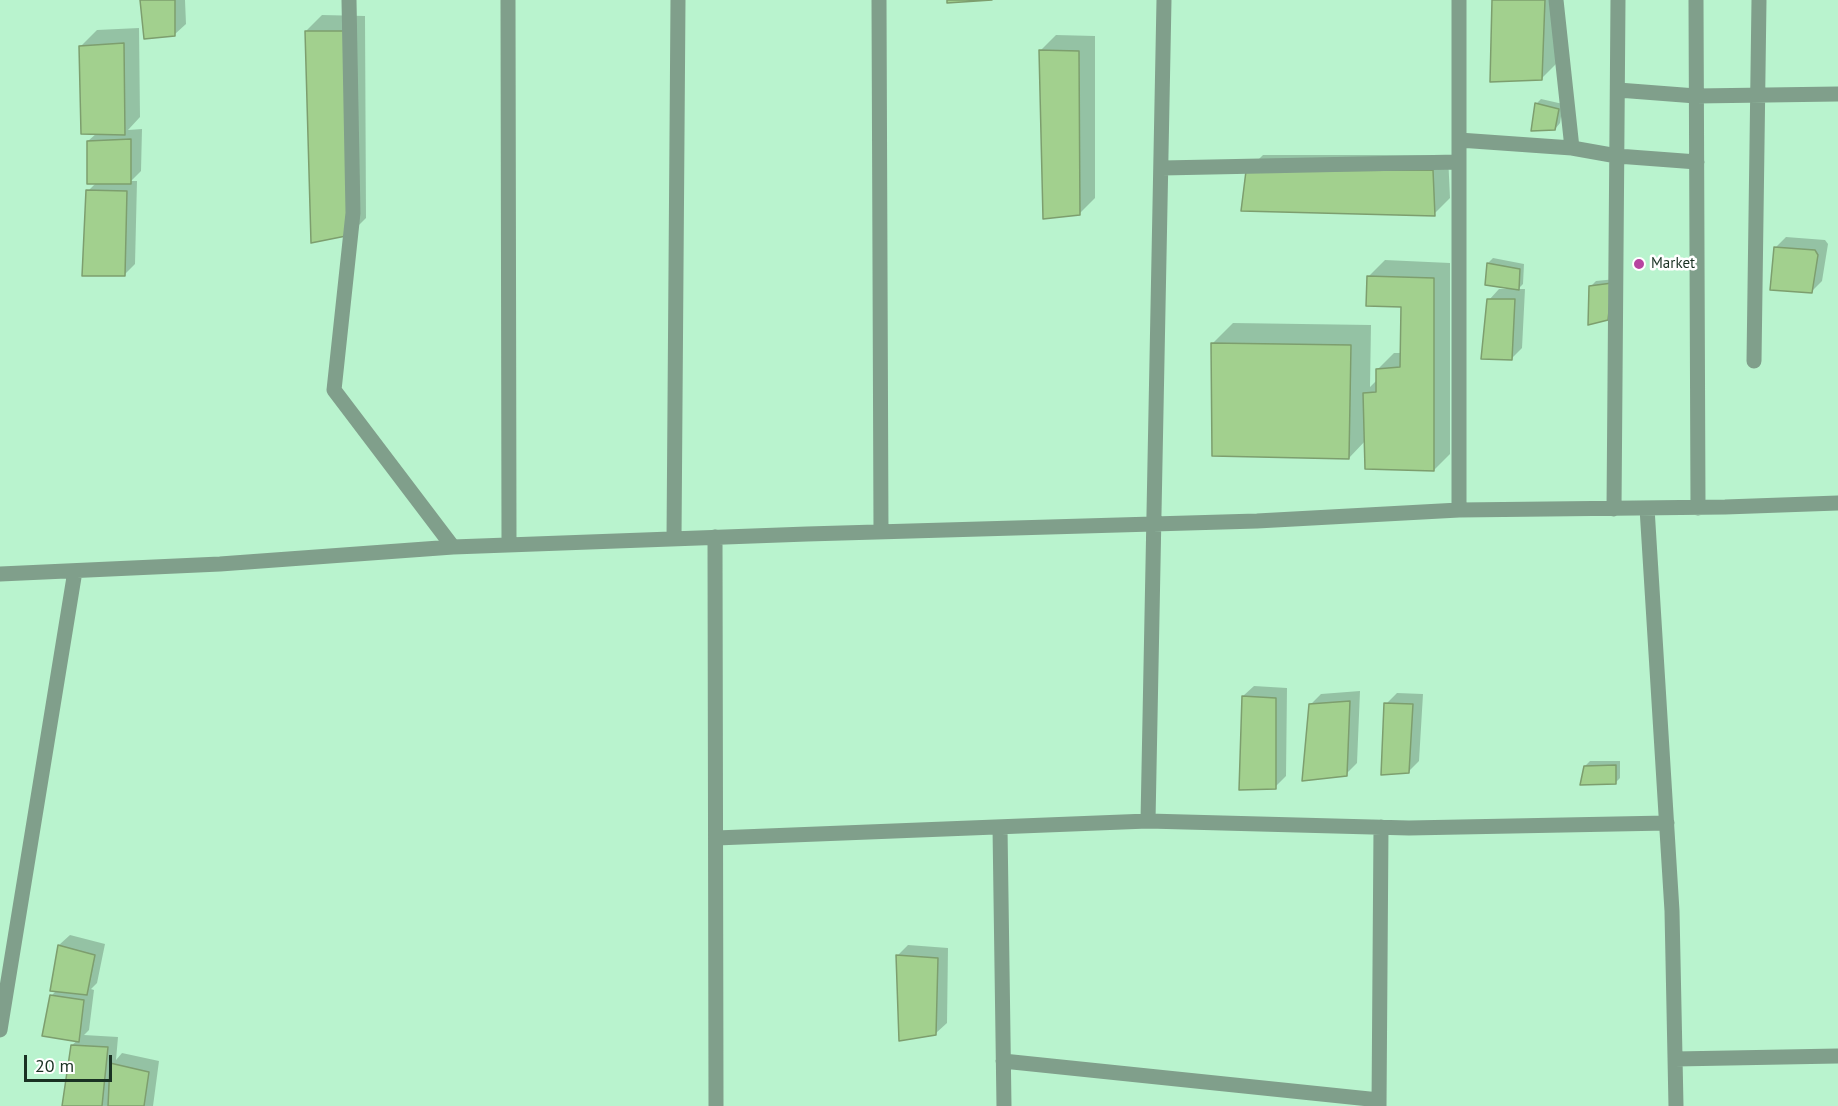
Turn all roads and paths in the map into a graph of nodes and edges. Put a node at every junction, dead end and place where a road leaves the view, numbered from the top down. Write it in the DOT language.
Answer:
graph roads {
  1 [pos="349,0"];
  2 [pos="508,0"];
  3 [pos="678,0"];
  4 [pos="879,0"];
  5 [pos="1164,0"];
  6 [pos="1459,0"];
  7 [pos="1557,0"];
  8 [pos="1618,0"];
  9 [pos="1696,0"];
  10 [pos="1759,0"];
  11 [pos="1617,90"];
  12 [pos="1838,94"];
  13 [pos="1758,95"];
  14 [pos="1696,96"];
  15 [pos="1459,140"];
  16 [pos="1572,148"];
  17 [pos="1617,156"];
  18 [pos="1458,162"];
  19 [pos="1697,162"];
  20 [pos="1162,168"];
  21 [pos="1754,361"];
  22 [pos="1838,503"];
  23 [pos="1614,508"];
  24 [pos="1647,508"];
  25 [pos="1698,508"];
  26 [pos="1459,510"];
  27 [pos="1155,524"];
  28 [pos="881,532"];
  29 [pos="715,537"];
  30 [pos="675,539"];
  31 [pos="509,545"];
  32 [pos="453,547"];
  33 [pos="75,571"];
  34 [pos="0,574"];
  35 [pos="1148,821"];
  36 [pos="1667,823"];
  37 [pos="1000,827"];
  38 [pos="1381,827"];
  39 [pos="716,838"];
  40 [pos="0,1030"];
  41 [pos="1838,1056"];
  42 [pos="1675,1059"];
  43 [pos="1003,1061"];
  44 [pos="1379,1103"];
  45 [pos="716,1106"];
  46 [pos="1004,1106"];
  47 [pos="1676,1106"];
  1 -- 32 [label="street"];
  2 -- 31 [label="street"];
  3 -- 30 [label="street"];
  4 -- 28 [label="street"];
  5 -- 20 [label="street"];
  6 -- 15 [label="street"];
  7 -- 16 [label="street"];
  8 -- 11 [label="street"];
  9 -- 14 [label="street"];
  10 -- 13 [label="street"];
  11 -- 14 [label="street"];
  11 -- 17 [label="street"];
  12 -- 13 [label="street"];
  13 -- 14 [label="street"];
  13 -- 21 [label="street"];
  14 -- 19 [label="street"];
  15 -- 16 [label="street"];
  15 -- 18 [label="street"];
  16 -- 17 [label="street"];
  17 -- 19 [label="street"];
  17 -- 23 [label="street"];
  18 -- 20 [label="street"];
  18 -- 26 [label="street"];
  19 -- 25 [label="street"];
  20 -- 27 [label="street"];
  22 -- 25 [label="street"];
  23 -- 24 [label="street"];
  23 -- 26 [label="street"];
  24 -- 25 [label="street"];
  24 -- 36 [label="street"];
  26 -- 27 [label="street"];
  27 -- 28 [label="street"];
  27 -- 35 [label="street"];
  28 -- 29 [label="street"];
  29 -- 30 [label="street"];
  29 -- 39 [label="street"];
  30 -- 31 [label="street"];
  31 -- 32 [label="street"];
  32 -- 33 [label="street"];
  33 -- 34 [label="street"];
  33 -- 40 [label="street"];
  35 -- 37 [label="street"];
  35 -- 38 [label="street"];
  36 -- 38 [label="street"];
  36 -- 42 [label="street"];
  37 -- 39 [label="street"];
  37 -- 43 [label="street"];
  38 -- 44 [label="street"];
  39 -- 45 [label="street"];
  41 -- 42 [label="street"];
  42 -- 47 [label="street"];
  43 -- 44 [label="street"];
  43 -- 46 [label="street"];
}
